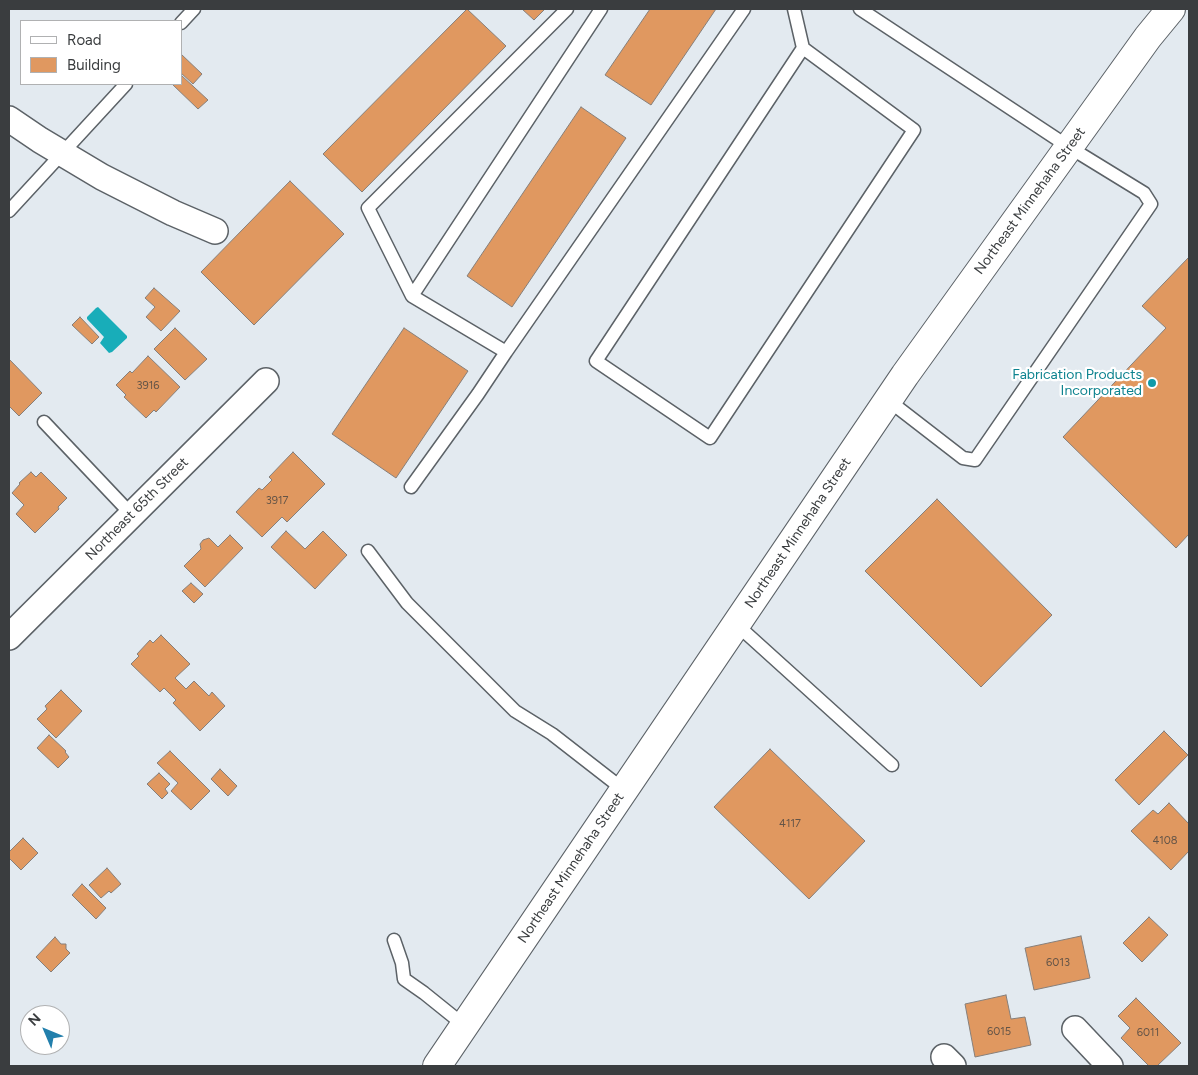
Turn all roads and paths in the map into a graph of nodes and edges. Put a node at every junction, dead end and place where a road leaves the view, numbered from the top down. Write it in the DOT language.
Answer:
graph roads {
  1 [pos="194,9"];
  2 [pos="567,9"];
  3 [pos="601,9"];
  4 [pos="744,9"];
  5 [pos="794,9"];
  6 [pos="860,9"];
  7 [pos="1172,9"];
  8 [pos="182,22"];
  9 [pos="803,48"];
  10 [pos="125,85"];
  11 [pos="9,119"];
  12 [pos="1069,147"];
  13 [pos="62,154"];
  14 [pos="9,211"];
  15 [pos="215,231"];
  16 [pos="412,296"];
  17 [pos="506,352"];
  18 [pos="266,381"];
  19 [pos="888,400"];
  20 [pos="44,422"];
  21 [pos="411,487"];
  22 [pos="132,514"];
  23 [pos="368,551"];
  24 [pos="736,624"];
  25 [pos="9,637"];
  26 [pos="892,766"];
  27 [pos="624,790"];
  28 [pos="394,940"];
  29 [pos="465,1026"];
  30 [pos="1075,1030"];
  31 [pos="437,1066"];
  32 [pos="1110,1066"];
  1 -- 8 [label="lane"];
  2 -- 16 [label="lane"];
  3 -- 16 [label="lane"];
  4 -- 17 [label="lane"];
  5 -- 9 [label="lane"];
  6 -- 12 [label="lane"];
  7 -- 12 [label="main road, Northeast Minnehaha Street"];
  9 -- 9 [label="lane"];
  10 -- 13 [label="lane"];
  11 -- 13 [label="street"];
  12 -- 19 [label="main road, Northeast Minnehaha Street"];
  12 -- 19 [label="lane"];
  13 -- 14 [label="lane"];
  13 -- 15 [label="street"];
  16 -- 17 [label="lane"];
  17 -- 21 [label="lane"];
  18 -- 22 [label="street, Northeast 65th Street"];
  19 -- 24 [label="main road, Northeast Minnehaha Street"];
  20 -- 22 [label="lane"];
  22 -- 25 [label="street, Northeast 65th Street"];
  23 -- 27 [label="lane"];
  24 -- 26 [label="lane"];
  24 -- 27 [label="main road, Northeast Minnehaha Street"];
  27 -- 29 [label="main road, Northeast Minnehaha Street"];
  28 -- 29 [label="lane"];
  29 -- 31 [label="main road, Northeast Minnehaha Street"];
  30 -- 32 [label="street"];
}
